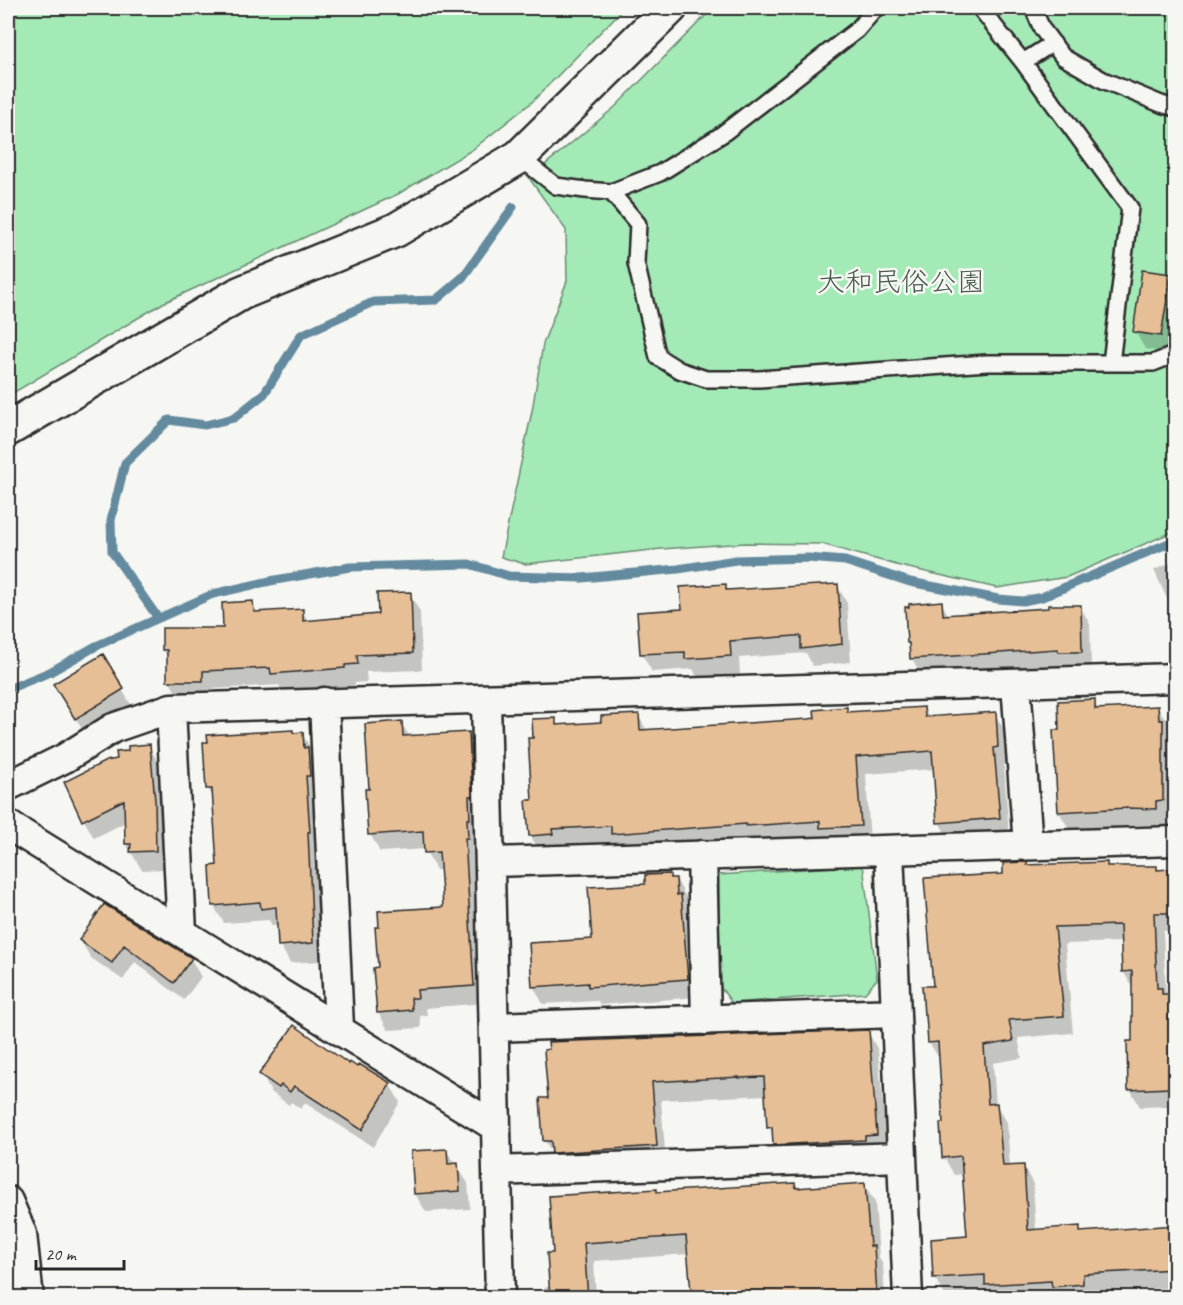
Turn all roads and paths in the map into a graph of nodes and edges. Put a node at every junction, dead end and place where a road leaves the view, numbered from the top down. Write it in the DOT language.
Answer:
graph roads {
  1 [pos="670,8"];
  2 [pos="876,8"];
  3 [pos="980,8"];
  4 [pos="1033,8"];
  5 [pos="1053,43"];
  6 [pos="1023,62"];
  7 [pos="1176,108"];
  8 [pos="519,157"];
  9 [pos="611,192"];
  10 [pos="1176,354"];
  11 [pos="1111,363"];
  12 [pos="8,429"];
  13 [pos="1176,678"];
  14 [pos="1016,684"];
  15 [pos="486,700"];
  16 [pos="324,702"];
  17 [pos="171,708"];
  18 [pos="8,786"];
  19 [pos="8,825"];
  20 [pos="1176,841"];
  21 [pos="1028,845"];
  22 [pos="889,850"];
  23 [pos="702,855"];
  24 [pos="490,862"];
  25 [pos="182,932"];
  26 [pos="896,1013"];
  27 [pos="706,1020"];
  28 [pos="494,1027"];
  29 [pos="339,1028"];
  30 [pos="496,1127"];
  31 [pos="902,1157"];
  32 [pos="497,1171"];
  33 [pos="8,1201"];
  34 [pos="29,1298"];
  35 [pos="500,1298"];
  36 [pos="908,1298"];
  1 -- 8 [label="street"];
  2 -- 9 [label="lane"];
  3 -- 6 [label="lane"];
  4 -- 5 [label="lane"];
  5 -- 6 [label="lane"];
  5 -- 7 [label="lane"];
  6 -- 11 [label="lane"];
  8 -- 9 [label="lane"];
  8 -- 12 [label="street"];
  9 -- 11 [label="lane"];
  10 -- 11 [label="lane"];
  13 -- 14 [label="street"];
  14 -- 15 [label="street"];
  14 -- 21 [label="street"];
  15 -- 16 [label="street"];
  15 -- 24 [label="street"];
  16 -- 17 [label="street"];
  16 -- 29 [label="street"];
  17 -- 18 [label="street"];
  17 -- 25 [label="street"];
  19 -- 25 [label="street"];
  20 -- 21 [label="street"];
  21 -- 22 [label="street"];
  22 -- 23 [label="street"];
  22 -- 26 [label="street"];
  23 -- 24 [label="street"];
  23 -- 27 [label="street"];
  24 -- 28 [label="street"];
  25 -- 29 [label="street"];
  26 -- 27 [label="street"];
  26 -- 31 [label="street"];
  27 -- 28 [label="street"];
  28 -- 30 [label="street"];
  29 -- 30 [label="street"];
  30 -- 32 [label="street"];
  31 -- 32 [label="street"];
  31 -- 36 [label="street"];
  32 -- 35 [label="street"];
  33 -- 34 [label="street"];
}
